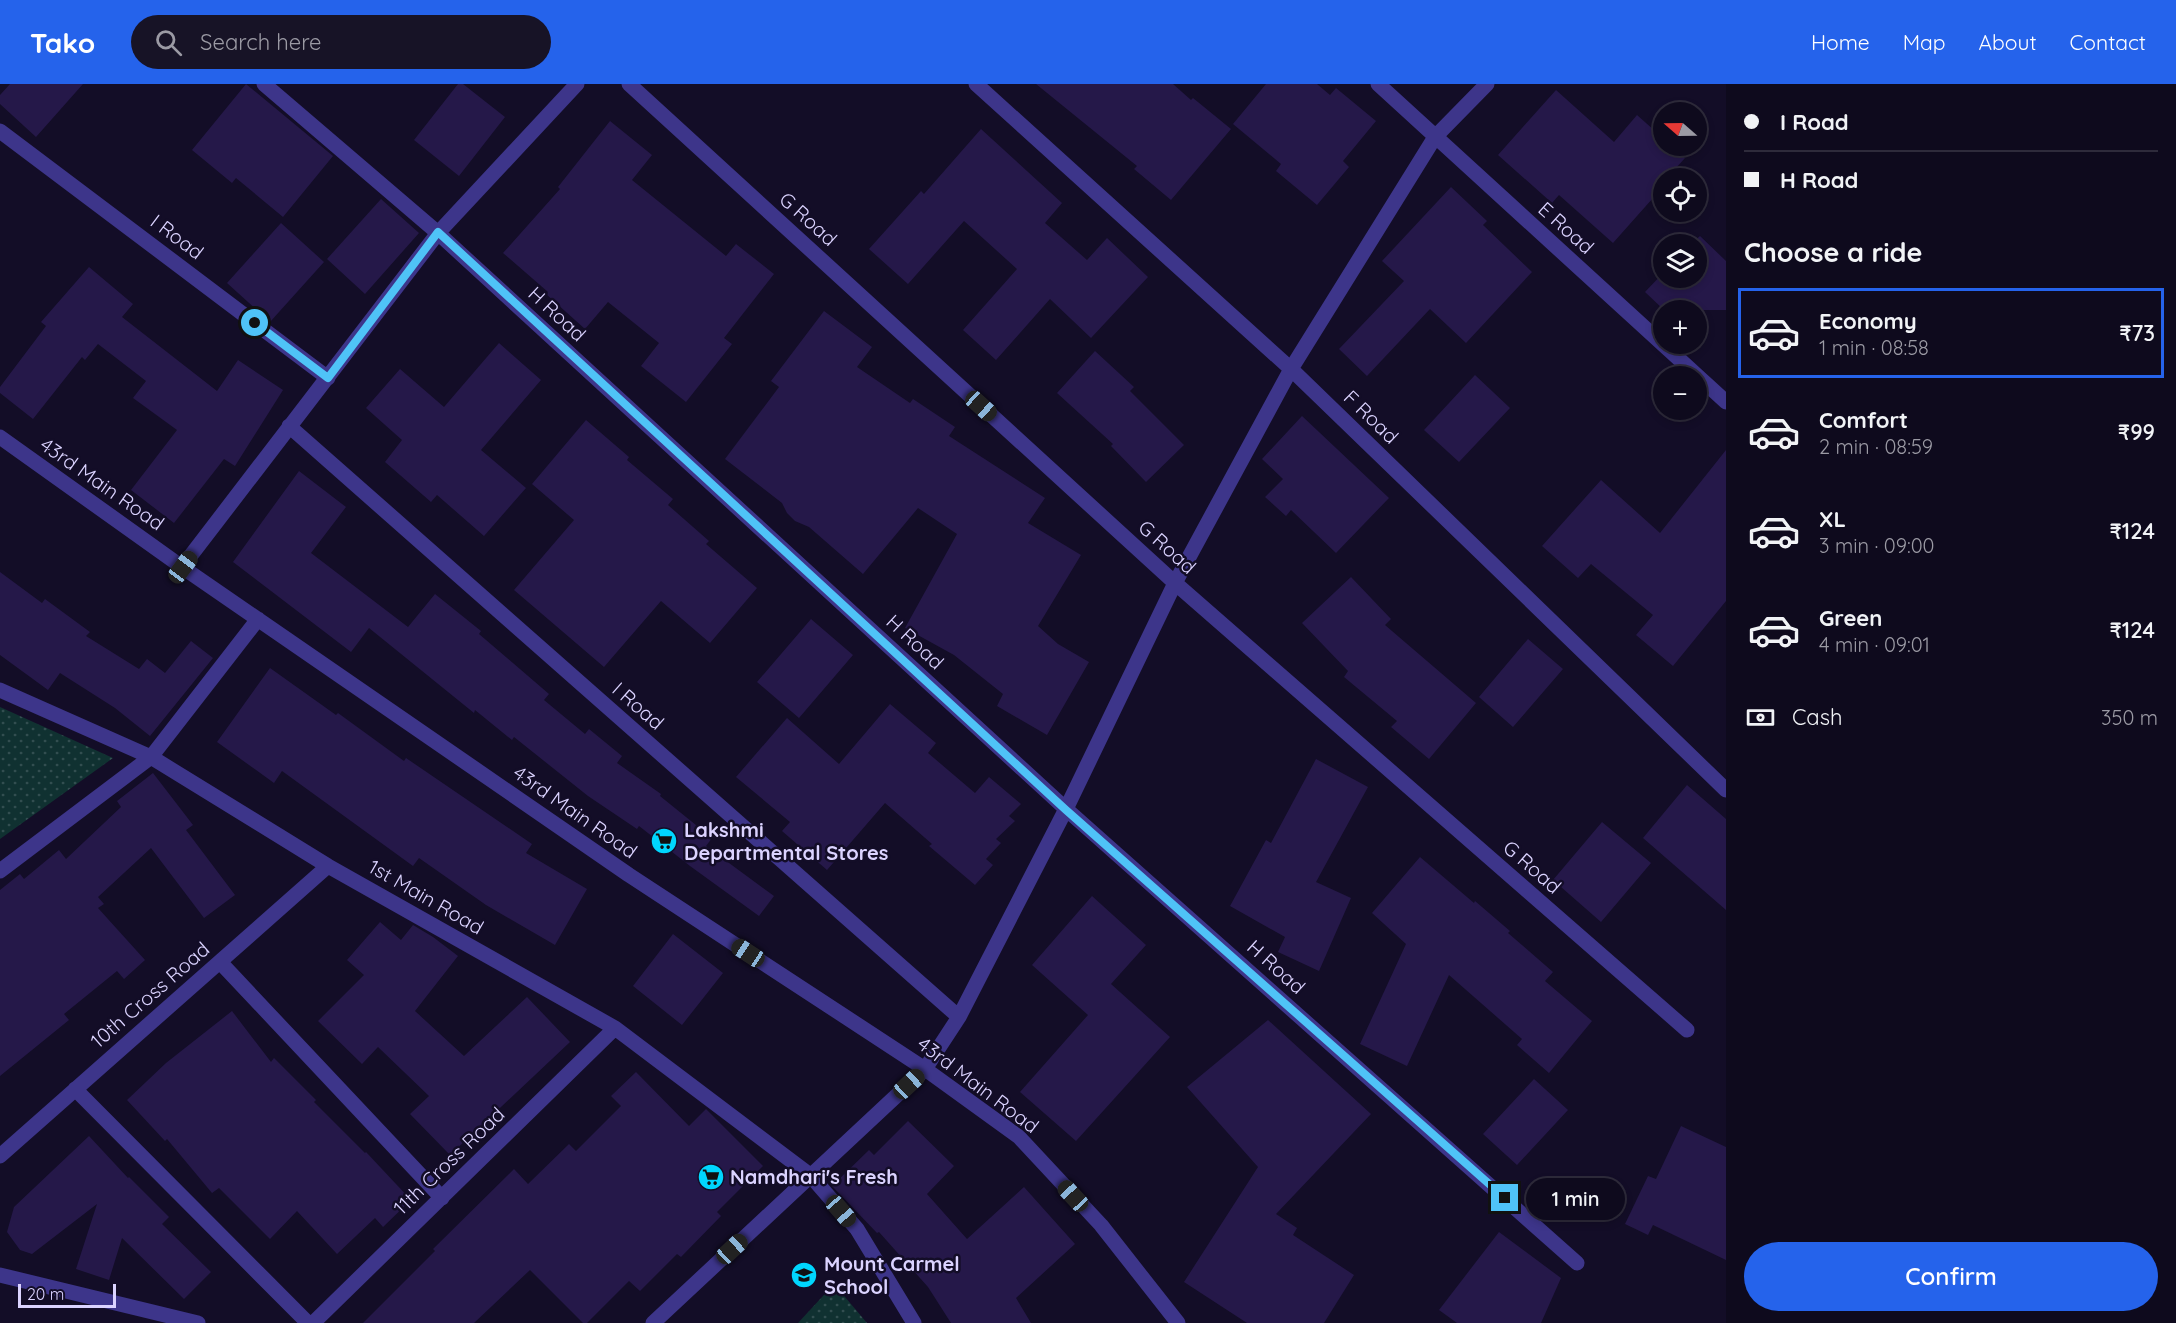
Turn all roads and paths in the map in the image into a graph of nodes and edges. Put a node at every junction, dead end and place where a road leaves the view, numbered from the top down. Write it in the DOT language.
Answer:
graph roads {
  1 [pos="264,84"];
  2 [pos="578,84"];
  3 [pos="629,84"];
  4 [pos="976,84"];
  5 [pos="1378,84"];
  6 [pos="1487,84"];
  7 [pos="0,131"];
  8 [pos="1436,137"];
  9 [pos="438,232"];
  10 [pos="1291,369"];
  11 [pos="328,378"];
  12 [pos="1726,402"];
  13 [pos="289,426"];
  14 [pos="0,437"];
  15 [pos="183,567"];
  16 [pos="1175,583"];
  17 [pos="258,619"];
  18 [pos="0,690"];
  19 [pos="151,757"];
  20 [pos="1726,790"];
  21 [pos="1066,810"];
  22 [pos="328,866"];
  23 [pos="0,871"];
  24 [pos="220,962"];
  25 [pos="959,1017"];
  26 [pos="615,1028"];
  27 [pos="1687,1030"];
  28 [pos="925,1069"];
  29 [pos="75,1089"];
  30 [pos="0,1156"];
  31 [pos="810,1175"];
  32 [pos="442,1198"];
  33 [pos="1577,1263"];
  34 [pos="0,1275"];
  35 [pos="198,1323"];
  36 [pos="308,1323"];
  37 [pos="313,1323"];
  38 [pos="653,1323"];
  39 [pos="914,1323"];
  40 [pos="1178,1323"];
  1 -- 9 [label="street, H Road"];
  2 -- 9 [label="street"];
  3 -- 16 [label="street, G Road"];
  4 -- 10 [label="street, F Road"];
  5 -- 8 [label="street, E Road"];
  6 -- 8 [label="street"];
  7 -- 11 [label="street, I Road"];
  8 -- 10 [label="street"];
  8 -- 12 [label="street, E Road"];
  9 -- 11 [label="street"];
  9 -- 21 [label="street, H Road"];
  10 -- 16 [label="street"];
  10 -- 20 [label="street, F Road"];
  11 -- 13 [label="street"];
  13 -- 15 [label="street"];
  13 -- 25 [label="street, I Road"];
  14 -- 15 [label="street, 43rd Main Road"];
  15 -- 17 [label="street, 43rd Main Road"];
  16 -- 21 [label="street"];
  16 -- 27 [label="street, G Road"];
  17 -- 19 [label="street"];
  17 -- 28 [label="street, 43rd Main Road"];
  18 -- 19 [label="street, 1st Main Road"];
  19 -- 22 [label="street, 1st Main Road"];
  19 -- 23 [label="street"];
  21 -- 25 [label="street"];
  21 -- 33 [label="street, H Road"];
  22 -- 24 [label="street, 10th Cross Road"];
  22 -- 26 [label="street, 1st Main Road"];
  24 -- 29 [label="street, 10th Cross Road"];
  24 -- 32 [label="street"];
  25 -- 28 [label="street"];
  26 -- 31 [label="street, 1st Main Road"];
  26 -- 32 [label="street, 11th Cross Road"];
  28 -- 31 [label="street"];
  28 -- 40 [label="street, 43rd Main Road"];
  29 -- 30 [label="street, 10th Cross Road"];
  29 -- 36 [label="street"];
  31 -- 38 [label="street"];
  31 -- 39 [label="street, 1st Main Road"];
  32 -- 37 [label="street, 11th Cross Road"];
  34 -- 35 [label="street"];
}
